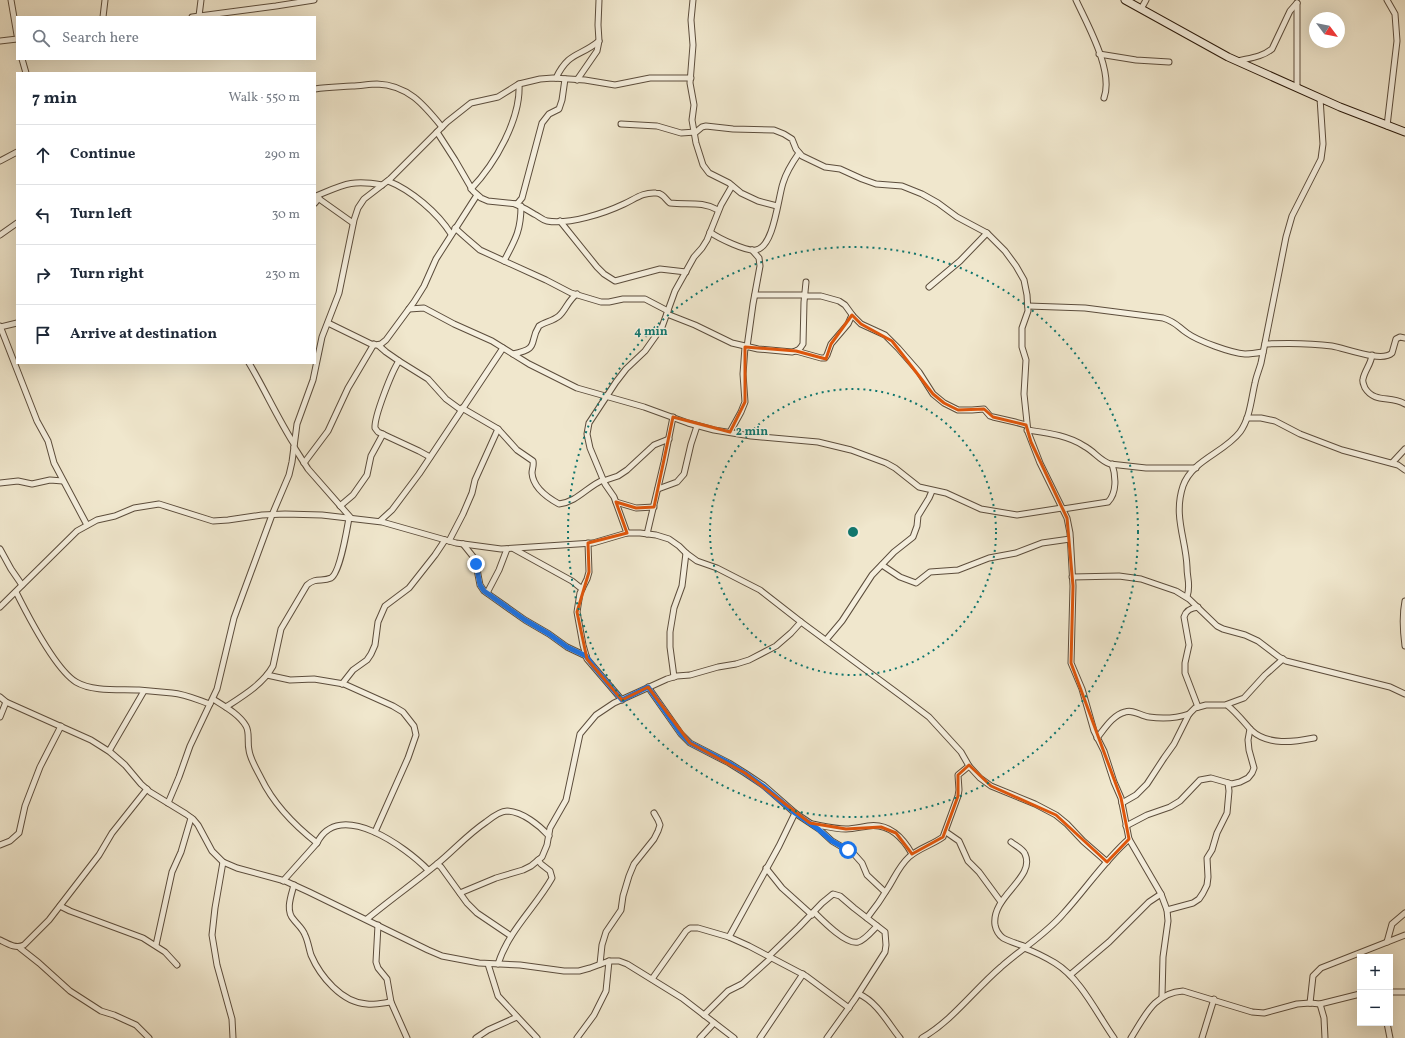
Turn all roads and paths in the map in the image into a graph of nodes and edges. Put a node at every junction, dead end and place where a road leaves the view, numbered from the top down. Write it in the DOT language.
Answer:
graph roads {
  1 [pos="11,0"];
  2 [pos="105,0"];
  3 [pos="201,0"];
  4 [pos="314,0"];
  5 [pos="599,0"];
  6 [pos="693,0"];
  7 [pos="1076,0"];
  8 [pos="1125,0"];
  9 [pos="1146,0"];
  10 [pos="1387,0"];
  11 [pos="1296,2"];
  12 [pos="1141,9"];
  13 [pos="103,16"];
  14 [pos="199,16"];
  15 [pos="16,29"];
  16 [pos="16,39"];
  17 [pos="0,41"];
  18 [pos="599,41"];
  19 [pos="1099,54"];
  20 [pos="22,60"];
  21 [pos="1169,62"];
  22 [pos="1238,62"];
  23 [pos="26,72"];
  24 [pos="556,78"];
  25 [pos="691,78"];
  26 [pos="565,79"];
  27 [pos="577,80"];
  28 [pos="519,84"];
  29 [pos="1297,88"];
  30 [pos="316,89"];
  31 [pos="1104,98"];
  32 [pos="1320,98"];
  33 [pos="621,124"];
  34 [pos="1387,126"];
  35 [pos="442,127"];
  36 [pos="436,132"];
  37 [pos="695,132"];
  38 [pos="1405,132"];
  39 [pos="16,153"];
  40 [pos="799,153"];
  41 [pos="0,161"];
  42 [pos="388,181"];
  43 [pos="382,186"];
  44 [pos="732,186"];
  45 [pos="471,189"];
  46 [pos="477,196"];
  47 [pos="317,197"];
  48 [pos="515,204"];
  49 [pos="521,206"];
  50 [pos="778,206"];
  51 [pos="718,210"];
  52 [pos="560,221"];
  53 [pos="353,223"];
  54 [pos="16,224"];
  55 [pos="455,228"];
  56 [pos="710,232"];
  57 [pos="987,232"];
  58 [pos="452,234"];
  59 [pos="0,235"];
  60 [pos="752,250"];
  61 [pos="504,261"];
  62 [pos="686,272"];
  63 [pos="806,282"];
  64 [pos="929,287"];
  65 [pos="577,294"];
  66 [pos="755,295"];
  67 [pos="805,296"];
  68 [pos="1028,306"];
  69 [pos="409,309"];
  70 [pos="668,312"];
  71 [pos="852,315"];
  72 [pos="16,323"];
  73 [pos="328,323"];
  74 [pos="0,327"];
  75 [pos="1405,338"];
  76 [pos="1265,344"];
  77 [pos="376,345"];
  78 [pos="746,347"];
  79 [pos="503,348"];
  80 [pos="796,351"];
  81 [pos="1263,352"];
  82 [pos="513,354"];
  83 [pos="1372,355"];
  84 [pos="399,361"];
  85 [pos="250,364"];
  86 [pos="606,396"];
  87 [pos="1405,404"];
  88 [pos="462,409"];
  89 [pos="672,417"];
  90 [pos="1247,418"];
  91 [pos="697,426"];
  92 [pos="1027,428"];
  93 [pos="498,429"];
  94 [pos="730,432"];
  95 [pos="383,434"];
  96 [pos="668,439"];
  97 [pos="294,445"];
  98 [pos="1405,449"];
  99 [pos="430,457"];
  100 [pos="304,463"];
  101 [pos="1392,463"];
  102 [pos="1112,464"];
  103 [pos="1196,468"];
  104 [pos="1405,470"];
  105 [pos="603,480"];
  106 [pos="63,481"];
  107 [pos="0,484"];
  108 [pos="658,489"];
  109 [pos="932,491"];
  110 [pos="616,502"];
  111 [pos="340,506"];
  112 [pos="654,507"];
  113 [pos="1063,508"];
  114 [pos="272,515"];
  115 [pos="350,518"];
  116 [pos="380,521"];
  117 [pos="87,525"];
  118 [pos="627,533"];
  119 [pos="647,534"];
  120 [pos="1070,538"];
  121 [pos="447,540"];
  122 [pos="588,543"];
  123 [pos="463,544"];
  124 [pos="0,549"];
  125 [pos="507,549"];
  126 [pos="514,549"];
  127 [pos="686,553"];
  128 [pos="882,565"];
  129 [pos="1072,577"];
  130 [pos="22,584"];
  131 [pos="582,589"];
  132 [pos="16,592"];
  133 [pos="487,593"];
  134 [pos="1187,597"];
  135 [pos="1405,601"];
  136 [pos="0,607"];
  137 [pos="1198,607"];
  138 [pos="801,622"];
  139 [pos="826,640"];
  140 [pos="1405,646"];
  141 [pos="586,656"];
  142 [pos="1283,660"];
  143 [pos="267,675"];
  144 [pos="674,677"];
  145 [pos="342,684"];
  146 [pos="648,687"];
  147 [pos="144,691"];
  148 [pos="1405,694"];
  149 [pos="0,697"];
  150 [pos="622,700"];
  151 [pos="6,702"];
  152 [pos="211,702"];
  153 [pos="1227,705"];
  154 [pos="1198,707"];
  155 [pos="226,708"];
  156 [pos="1190,714"];
  157 [pos="0,717"];
  158 [pos="61,726"];
  159 [pos="1250,728"];
  160 [pos="1098,738"];
  161 [pos="1314,738"];
  162 [pos="109,751"];
  163 [pos="969,766"];
  164 [pos="1228,783"];
  165 [pos="147,789"];
  166 [pos="168,803"];
  167 [pos="1122,803"];
  168 [pos="654,813"];
  169 [pos="795,813"];
  170 [pos="191,818"];
  171 [pos="810,823"];
  172 [pos="1126,826"];
  173 [pos="374,832"];
  174 [pos="946,832"];
  175 [pos="549,836"];
  176 [pos="1130,839"];
  177 [pos="1011,842"];
  178 [pos="317,843"];
  179 [pos="0,845"];
  180 [pos="912,854"];
  181 [pos="538,860"];
  182 [pos="223,862"];
  183 [pos="1107,862"];
  184 [pos="437,864"];
  185 [pos="766,868"];
  186 [pos="428,870"];
  187 [pos="283,881"];
  188 [pos="294,885"];
  189 [pos="885,892"];
  190 [pos="460,893"];
  191 [pos="1161,894"];
  192 [pos="1001,902"];
  193 [pos="60,906"];
  194 [pos="1166,910"];
  195 [pos="813,913"];
  196 [pos="1405,913"];
  197 [pos="867,918"];
  198 [pos="367,919"];
  199 [pos="378,925"];
  200 [pos="877,926"];
  201 [pos="1405,935"];
  202 [pos="511,936"];
  203 [pos="729,937"];
  204 [pos="0,940"];
  205 [pos="1387,942"];
  206 [pos="156,945"];
  207 [pos="20,948"];
  208 [pos="1025,948"];
  209 [pos="770,957"];
  210 [pos="609,961"];
  211 [pos="488,964"];
  212 [pos="498,964"];
  213 [pos="600,964"];
  214 [pos="177,965"];
  215 [pos="803,974"];
  216 [pos="1070,976"];
  217 [pos="652,979"];
  218 [pos="1393,992"];
  219 [pos="1405,992"];
  220 [pos="859,994"];
  221 [pos="1357,995"];
  222 [pos="1162,996"];
  223 [pos="1214,1000"];
  224 [pos="391,1002"];
  225 [pos="1310,1003"];
  226 [pos="1320,1004"];
  227 [pos="849,1008"];
  228 [pos="704,1015"];
  229 [pos="517,1018"];
  230 [pos="714,1023"];
  231 [pos="1387,1026"];
  232 [pos="828,1037"];
  233 [pos="149,1038"];
  234 [pos="233,1038"];
  235 [pos="407,1038"];
  236 [pos="476,1038"];
  237 [pos="536,1038"];
  238 [pos="577,1038"];
  239 [pos="700,1038"];
  240 [pos="734,1038"];
  241 [pos="760,1038"];
  242 [pos="900,1038"];
  243 [pos="922,1038"];
  244 [pos="1114,1038"];
  245 [pos="1131,1038"];
  246 [pos="1202,1038"];
  247 [pos="1325,1038"];
  248 [pos="1390,1038"];
  1 -- 15 [label="street"];
  2 -- 13 [label="street"];
  3 -- 14 [label="street"];
  4 -- 14 [label="street"];
  5 -- 18 [label="street"];
  6 -- 25 [label="street"];
  7 -- 19 [label="street"];
  8 -- 12 [label="street"];
  9 -- 12 [label="street"];
  10 -- 34 [label="street"];
  11 -- 22 [label="street"];
  11 -- 29 [label="street"];
  12 -- 22 [label="street"];
  16 -- 17 [label="street"];
  18 -- 24 [label="street"];
  18 -- 27 [label="street"];
  19 -- 21 [label="street"];
  19 -- 31 [label="street"];
  20 -- 23 [label="street"];
  22 -- 29 [label="street"];
  24 -- 26 [label="street"];
  24 -- 28 [label="street"];
  25 -- 27 [label="street"];
  25 -- 37 [label="street"];
  26 -- 27 [label="street"];
  26 -- 48 [label="street"];
  28 -- 35 [label="street"];
  28 -- 45 [label="street"];
  29 -- 32 [label="street"];
  30 -- 35 [label="street"];
  32 -- 34 [label="street"];
  32 -- 76 [label="street"];
  33 -- 37 [label="street"];
  34 -- 38 [label="street"];
  35 -- 36 [label="street"];
  36 -- 42 [label="street"];
  36 -- 45 [label="street"];
  37 -- 40 [label="street"];
  37 -- 44 [label="street"];
  39 -- 41 [label="street"];
  40 -- 50 [label="street"];
  40 -- 57 [label="street"];
  42 -- 43 [label="street"];
  42 -- 58 [label="street"];
  43 -- 47 [label="street"];
  43 -- 53 [label="street"];
  44 -- 50 [label="street"];
  44 -- 51 [label="street"];
  45 -- 46 [label="street"];
  46 -- 48 [label="street"];
  46 -- 55 [label="street"];
  47 -- 53 [label="street"];
  48 -- 49 [label="street"];
  49 -- 52 [label="street"];
  49 -- 61 [label="street"];
  50 -- 60 [label="street"];
  51 -- 52 [label="street"];
  51 -- 56 [label="street"];
  52 -- 62 [label="street"];
  53 -- 73 [label="street"];
  54 -- 59 [label="street"];
  55 -- 58 [label="street"];
  55 -- 61 [label="street"];
  56 -- 60 [label="street"];
  56 -- 62 [label="street"];
  57 -- 64 [label="street"];
  57 -- 68 [label="street"];
  58 -- 69 [label="street"];
  60 -- 66 [label="street"];
  61 -- 65 [label="street"];
  62 -- 70 [label="street"];
  63 -- 67 [label="street"];
  65 -- 70 [label="street"];
  65 -- 82 [label="street"];
  66 -- 67 [label="street"];
  66 -- 78 [label="street"];
  67 -- 71 [label="street"];
  67 -- 80 [label="street"];
  68 -- 81 [label="street"];
  68 -- 92 [label="street"];
  69 -- 77 [label="street"];
  69 -- 79 [label="street"];
  70 -- 78 [label="street"];
  70 -- 86 [label="street"];
  71 -- 80 [label="street"];
  71 -- 92 [label="street"];
  72 -- 74 [label="street"];
  73 -- 77 [label="street"];
  73 -- 97 [label="street"];
  74 -- 106 [label="street"];
  75 -- 83 [label="street"];
  76 -- 81 [label="street"];
  76 -- 83 [label="street"];
  77 -- 84 [label="street"];
  77 -- 100 [label="street"];
  78 -- 80 [label="street"];
  78 -- 94 [label="street"];
  79 -- 82 [label="street"];
  79 -- 88 [label="street"];
  81 -- 90 [label="street"];
  82 -- 86 [label="street"];
  83 -- 87 [label="street"];
  84 -- 88 [label="street"];
  84 -- 95 [label="street"];
  85 -- 97 [label="street"];
  86 -- 89 [label="street"];
  86 -- 105 [label="street"];
  88 -- 93 [label="street"];
  88 -- 99 [label="street"];
  89 -- 91 [label="street"];
  89 -- 96 [label="street"];
  90 -- 101 [label="street"];
  90 -- 103 [label="street"];
  91 -- 94 [label="street"];
  91 -- 108 [label="street"];
  92 -- 102 [label="street"];
  92 -- 113 [label="street"];
  93 -- 105 [label="street"];
  93 -- 121 [label="street"];
  94 -- 109 [label="street"];
  95 -- 99 [label="street"];
  95 -- 111 [label="street"];
  96 -- 105 [label="street"];
  96 -- 108 [label="street"];
  97 -- 100 [label="street"];
  97 -- 114 [label="street"];
  98 -- 101 [label="street"];
  99 -- 116 [label="street"];
  100 -- 111 [label="street"];
  101 -- 104 [label="street"];
  102 -- 103 [label="street"];
  102 -- 113 [label="street"];
  103 -- 134 [label="street"];
  105 -- 110 [label="street"];
  106 -- 107 [label="street"];
  106 -- 117 [label="street"];
  108 -- 112 [label="street"];
  109 -- 113 [label="street"];
  109 -- 128 [label="street"];
  110 -- 112 [label="street"];
  110 -- 118 [label="street"];
  111 -- 115 [label="street"];
  112 -- 119 [label="street"];
  113 -- 120 [label="street"];
  114 -- 115 [label="street"];
  114 -- 117 [label="street"];
  114 -- 152 [label="street"];
  115 -- 116 [label="street"];
  115 -- 143 [label="street"];
  116 -- 121 [label="street"];
  117 -- 130 [label="street"];
  118 -- 119 [label="street"];
  118 -- 122 [label="street"];
  119 -- 127 [label="street"];
  120 -- 128 [label="street"];
  120 -- 129 [label="street"];
  121 -- 123 [label="street"];
  121 -- 145 [label="street"];
  122 -- 126 [label="street"];
  122 -- 131 [label="street"];
  123 -- 125 [label="street"];
  123 -- 133 [label="street"];
  124 -- 130 [label="street"];
  125 -- 126 [label="street"];
  125 -- 133 [label="street"];
  126 -- 131 [label="street"];
  127 -- 138 [label="street"];
  127 -- 144 [label="street"];
  128 -- 139 [label="street"];
  129 -- 134 [label="street"];
  129 -- 160 [label="street"];
  130 -- 132 [label="street"];
  131 -- 141 [label="street"];
  132 -- 136 [label="street"];
  132 -- 147 [label="street"];
  133 -- 141 [label="street"];
  134 -- 137 [label="street"];
  135 -- 140 [label="street"];
  137 -- 142 [label="street"];
  137 -- 154 [label="street"];
  138 -- 139 [label="street"];
  138 -- 144 [label="street"];
  139 -- 163 [label="street"];
  141 -- 150 [label="street"];
  142 -- 148 [label="street"];
  142 -- 153 [label="street"];
  143 -- 145 [label="street"];
  143 -- 155 [label="street"];
  144 -- 146 [label="street"];
  145 -- 173 [label="street"];
  146 -- 150 [label="street"];
  146 -- 169 [label="street"];
  147 -- 152 [label="street"];
  147 -- 162 [label="street"];
  149 -- 151 [label="street"];
  150 -- 175 [label="street"];
  151 -- 157 [label="street"];
  151 -- 158 [label="street"];
  152 -- 155 [label="street"];
  152 -- 166 [label="street"];
  153 -- 154 [label="street"];
  153 -- 159 [label="street"];
  154 -- 156 [label="street"];
  155 -- 178 [label="street"];
  156 -- 160 [label="street"];
  156 -- 167 [label="street"];
  158 -- 162 [label="street"];
  158 -- 179 [label="street"];
  159 -- 161 [label="street"];
  159 -- 164 [label="street"];
  160 -- 167 [label="street"];
  162 -- 165 [label="street"];
  163 -- 174 [label="street"];
  163 -- 183 [label="street"];
  164 -- 172 [label="street"];
  164 -- 194 [label="street"];
  165 -- 166 [label="street"];
  165 -- 193 [label="street"];
  166 -- 170 [label="street"];
  167 -- 172 [label="street"];
  168 -- 213 [label="street"];
  169 -- 171 [label="street"];
  169 -- 185 [label="street"];
  170 -- 182 [label="street"];
  170 -- 206 [label="street"];
  171 -- 180 [label="street"];
  171 -- 189 [label="street"];
  172 -- 176 [label="street"];
  173 -- 178 [label="street"];
  173 -- 186 [label="street"];
  174 -- 180 [label="street"];
  174 -- 192 [label="street"];
  175 -- 181 [label="street"];
  175 -- 184 [label="street"];
  176 -- 183 [label="street"];
  176 -- 191 [label="street"];
  177 -- 192 [label="street"];
  178 -- 187 [label="street"];
  180 -- 189 [label="street"];
  181 -- 190 [label="street"];
  181 -- 202 [label="street"];
  182 -- 187 [label="street"];
  182 -- 234 [label="street"];
  183 -- 208 [label="street"];
  184 -- 186 [label="street"];
  184 -- 190 [label="street"];
  185 -- 195 [label="street"];
  185 -- 203 [label="street"];
  186 -- 198 [label="street"];
  187 -- 188 [label="street"];
  188 -- 198 [label="street"];
  188 -- 224 [label="street"];
  189 -- 197 [label="street"];
  190 -- 202 [label="street"];
  191 -- 194 [label="street"];
  191 -- 216 [label="street"];
  192 -- 208 [label="street"];
  193 -- 206 [label="street"];
  193 -- 207 [label="street"];
  194 -- 222 [label="street"];
  195 -- 197 [label="street"];
  195 -- 200 [label="street"];
  195 -- 209 [label="street"];
  196 -- 205 [label="street"];
  197 -- 200 [label="street"];
  198 -- 199 [label="street"];
  199 -- 211 [label="street"];
  199 -- 224 [label="street"];
  200 -- 220 [label="street"];
  201 -- 205 [label="street"];
  202 -- 212 [label="street"];
  203 -- 209 [label="street"];
  203 -- 217 [label="street"];
  204 -- 207 [label="street"];
  205 -- 225 [label="street"];
  206 -- 214 [label="street"];
  207 -- 233 [label="street"];
  208 -- 216 [label="street"];
  208 -- 243 [label="street"];
  209 -- 215 [label="street"];
  209 -- 228 [label="street"];
  210 -- 213 [label="street"];
  210 -- 217 [label="street"];
  210 -- 238 [label="street"];
  211 -- 212 [label="street"];
  211 -- 229 [label="street"];
  212 -- 213 [label="street"];
  215 -- 227 [label="street"];
  215 -- 241 [label="street"];
  216 -- 244 [label="street"];
  217 -- 228 [label="street"];
  218 -- 219 [label="street"];
  220 -- 227 [label="street"];
  220 -- 242 [label="street"];
  221 -- 226 [label="street"];
  222 -- 223 [label="street"];
  222 -- 245 [label="street"];
  223 -- 225 [label="street"];
  223 -- 246 [label="street"];
  224 -- 235 [label="street"];
  225 -- 226 [label="street"];
  226 -- 247 [label="street"];
  227 -- 232 [label="street"];
  228 -- 230 [label="street"];
  229 -- 236 [label="street"];
  229 -- 237 [label="street"];
  230 -- 239 [label="street"];
  230 -- 240 [label="street"];
  231 -- 248 [label="street"];
}
